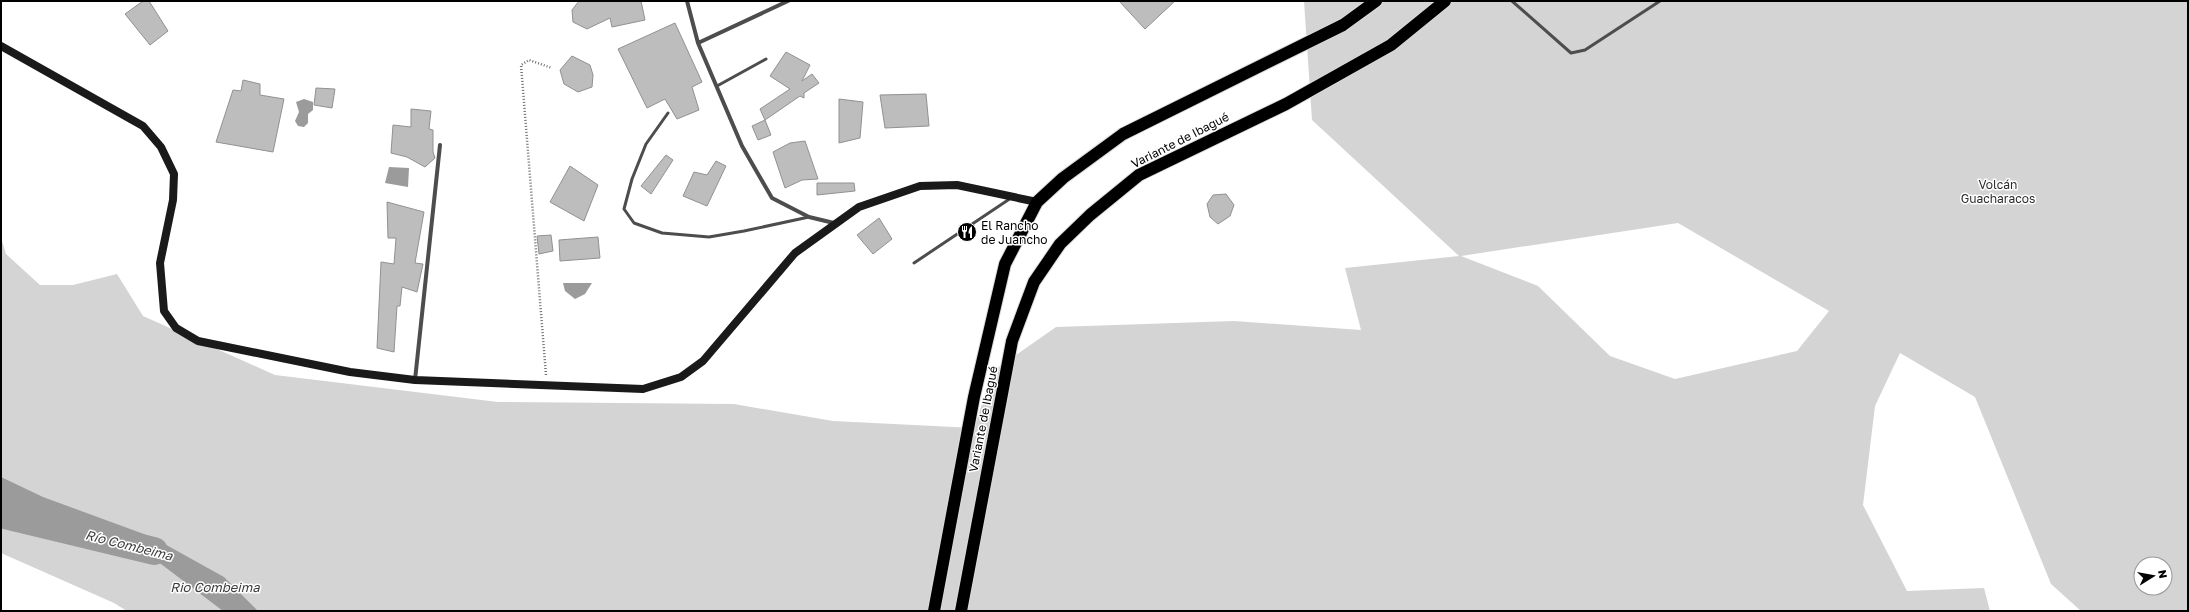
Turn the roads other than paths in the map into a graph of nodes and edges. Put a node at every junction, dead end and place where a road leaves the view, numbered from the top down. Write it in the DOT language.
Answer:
graph roads {
  1 [pos="687,1"];
  2 [pos="788,1"];
  3 [pos="1376,1"];
  4 [pos="1445,1"];
  5 [pos="1512,1"];
  6 [pos="1660,1"];
  7 [pos="698,43"];
  8 [pos="1,46"];
  9 [pos="766,59"];
  10 [pos="717,86"];
  11 [pos="668,113"];
  12 [pos="440,145"];
  13 [pos="1012,198"];
  14 [pos="1037,202"];
  15 [pos="808,217"];
  16 [pos="834,223"];
  17 [pos="914,263"];
  18 [pos="415,380"];
  19 [pos="934,611"];
  20 [pos="961,611"];
  1 -- 7 [label="street"];
  2 -- 7 [label="street"];
  3 -- 14 [label="highway, Variante de Ibagué"];
  4 -- 20 [label="highway, Variante de Ibagué"];
  5 -- 6 [label="lane"];
  7 -- 10 [label="street"];
  8 -- 18 [label="street"];
  9 -- 10 [label="lane"];
  10 -- 15 [label="street"];
  11 -- 15 [label="lane"];
  12 -- 18 [label="street"];
  13 -- 14 [label="street"];
  13 -- 16 [label="street"];
  13 -- 17 [label="lane"];
  14 -- 19 [label="highway, Variante de Ibagué"];
  15 -- 16 [label="street"];
  16 -- 18 [label="street"];
}
